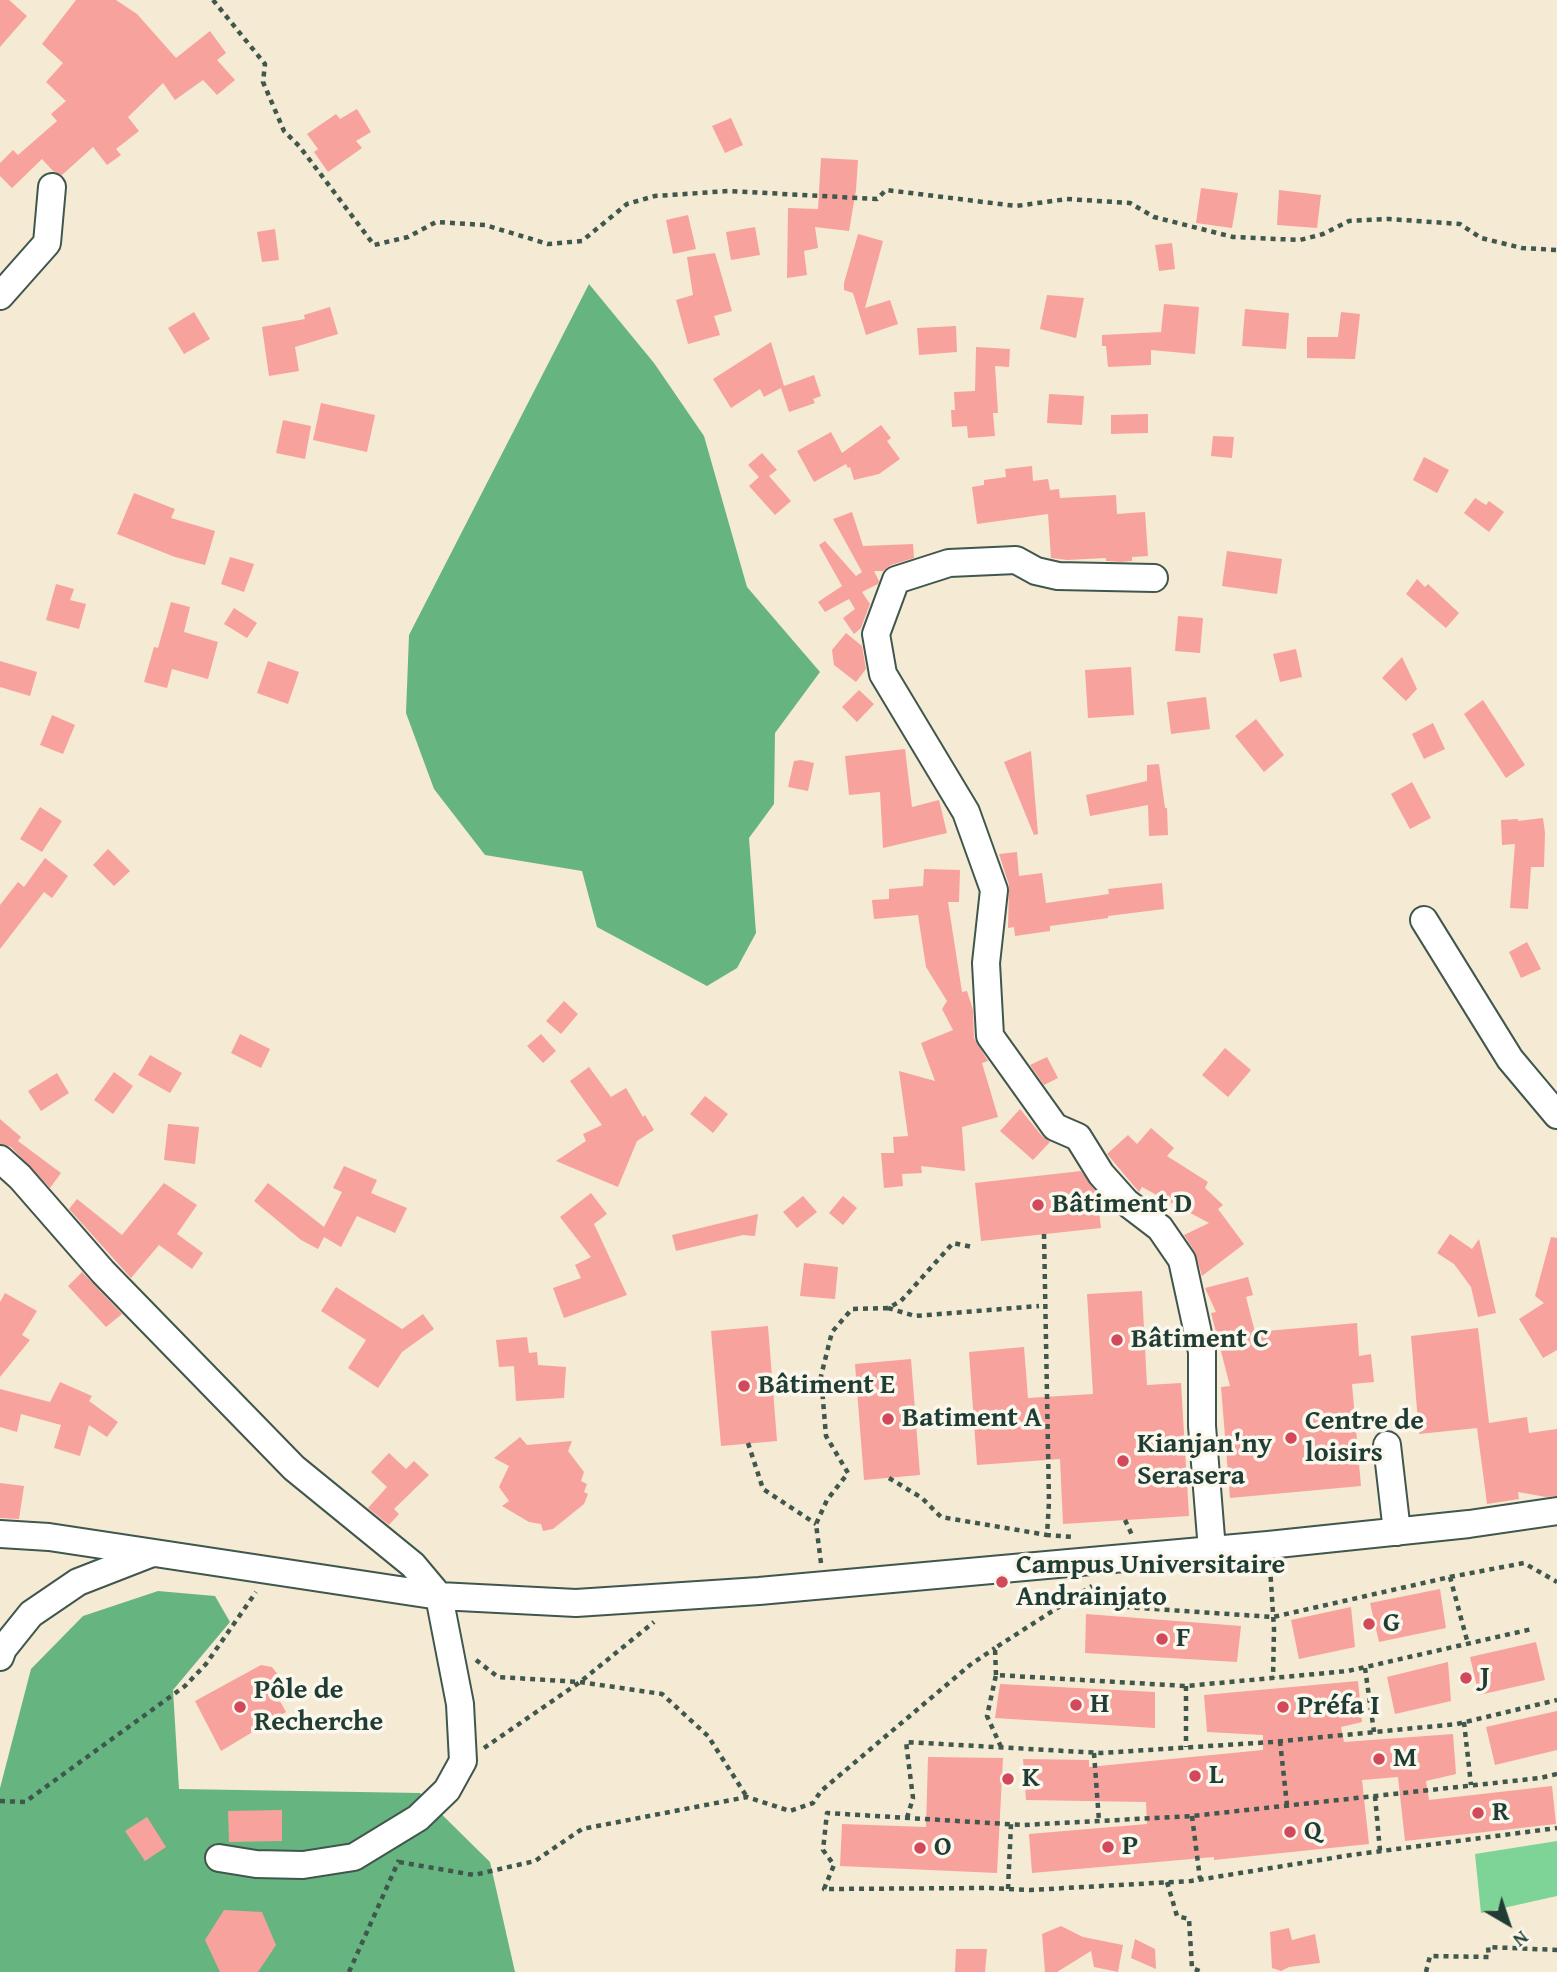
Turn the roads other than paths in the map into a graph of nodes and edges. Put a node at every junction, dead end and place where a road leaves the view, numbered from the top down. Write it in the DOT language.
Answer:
graph roads {
  1 [pos="52,187"];
  2 [pos="0,296"];
  3 [pos="1154,578"];
  4 [pos="1424,920"];
  5 [pos="1557,1115"];
  6 [pos="0,1159"];
  7 [pos="1387,1445"];
  8 [pos="1557,1511"];
  9 [pos="1397,1532"];
  10 [pos="0,1534"];
  11 [pos="1212,1550"];
  12 [pos="152,1554"];
  13 [pos="439,1596"];
  14 [pos="1,1651"];
  15 [pos="219,1858"];
  1 -- 2 [label="street"];
  3 -- 11 [label="street"];
  4 -- 5 [label="street"];
  6 -- 13 [label="street"];
  7 -- 9 [label="street"];
  8 -- 9 [label="street"];
  9 -- 11 [label="street"];
  10 -- 12 [label="street"];
  11 -- 13 [label="street"];
  12 -- 13 [label="street"];
  12 -- 14 [label="street"];
  13 -- 15 [label="street"];
}
